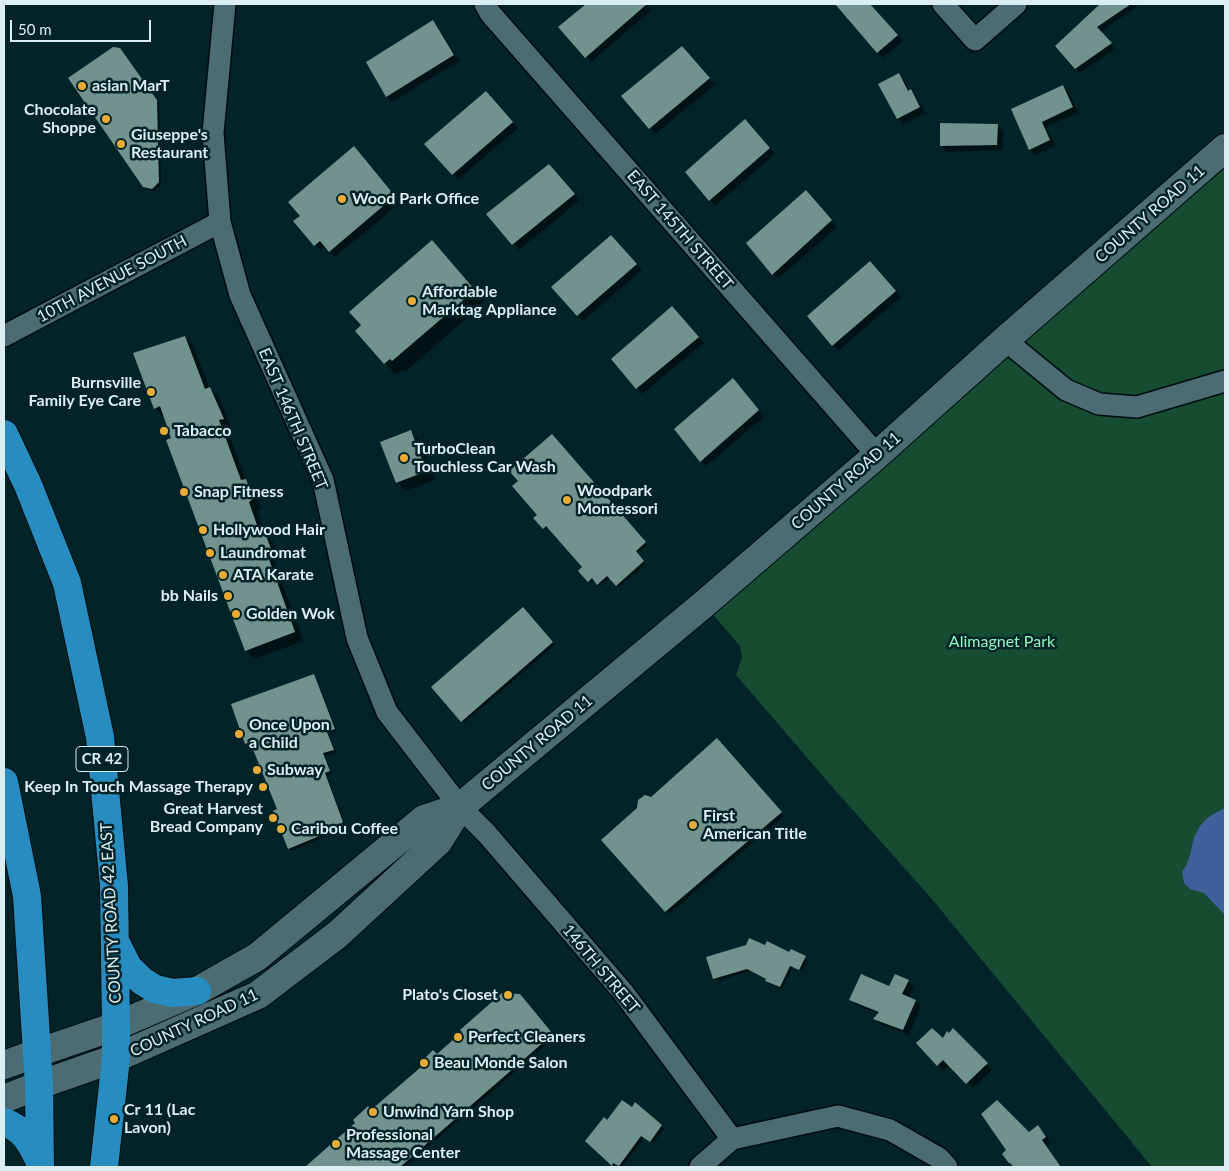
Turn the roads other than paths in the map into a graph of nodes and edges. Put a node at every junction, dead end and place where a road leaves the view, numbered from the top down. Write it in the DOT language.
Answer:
graph roads {
  1 [pos="225,4"];
  2 [pos="485,4"];
  3 [pos="943,4"];
  4 [pos="1016,4"];
  5 [pos="1225,148"];
  6 [pos="220,222"];
  7 [pos="4,336"];
  8 [pos="1005,340"];
  9 [pos="1225,380"];
  10 [pos="4,434"];
  11 [pos="877,454"];
  12 [pos="4,782"];
  13 [pos="460,807"];
  14 [pos="114,938"];
  15 [pos="196,991"];
  16 [pos="116,1026"];
  17 [pos="36,1053"];
  18 [pos="116,1058"];
  19 [pos="4,1065"];
  20 [pos="39,1085"];
  21 [pos="4,1099"];
  22 [pos="4,1122"];
  23 [pos="732,1139"];
  24 [pos="40,1165"];
  25 [pos="104,1167"];
  26 [pos="700,1167"];
  27 [pos="947,1167"];
  1 -- 6 [label="street, EAST 146TH STREET"];
  2 -- 11 [label="street, EAST 145TH STREET"];
  3 -- 4 [label="street"];
  5 -- 8 [label="street, COUNTY ROAD 11"];
  6 -- 7 [label="street, 10TH AVENUE SOUTH"];
  6 -- 13 [label="street, EAST 146TH STREET"];
  8 -- 9 [label="street"];
  8 -- 11 [label="street, COUNTY ROAD 11"];
  10 -- 14 [label="highway, COUNTY ROAD 42 EAST / CR 42"];
  11 -- 13 [label="street, COUNTY ROAD 11"];
  12 -- 17 [label="highway"];
  13 -- 15 [label="street, COUNTY ROAD 11"];
  13 -- 18 [label="street, COUNTY ROAD 11"];
  13 -- 23 [label="street, 146TH STREET"];
  14 -- 15 [label="highway"];
  14 -- 16 [label="highway, COUNTY ROAD 42 EAST / CR 42"];
  15 -- 16 [label="street, COUNTY ROAD 11"];
  16 -- 17 [label="street, COUNTY ROAD 11"];
  16 -- 18 [label="highway, COUNTY ROAD 42 EAST / CR 42"];
  17 -- 19 [label="street, COUNTY ROAD 11"];
  17 -- 20 [label="highway"];
  18 -- 20 [label="street, COUNTY ROAD 11"];
  18 -- 25 [label="highway, COUNTY ROAD 42 EAST / CR 42"];
  20 -- 21 [label="street, COUNTY ROAD 11"];
  20 -- 24 [label="highway"];
  22 -- 24 [label="highway"];
  23 -- 26 [label="street"];
  23 -- 27 [label="street"];
}
